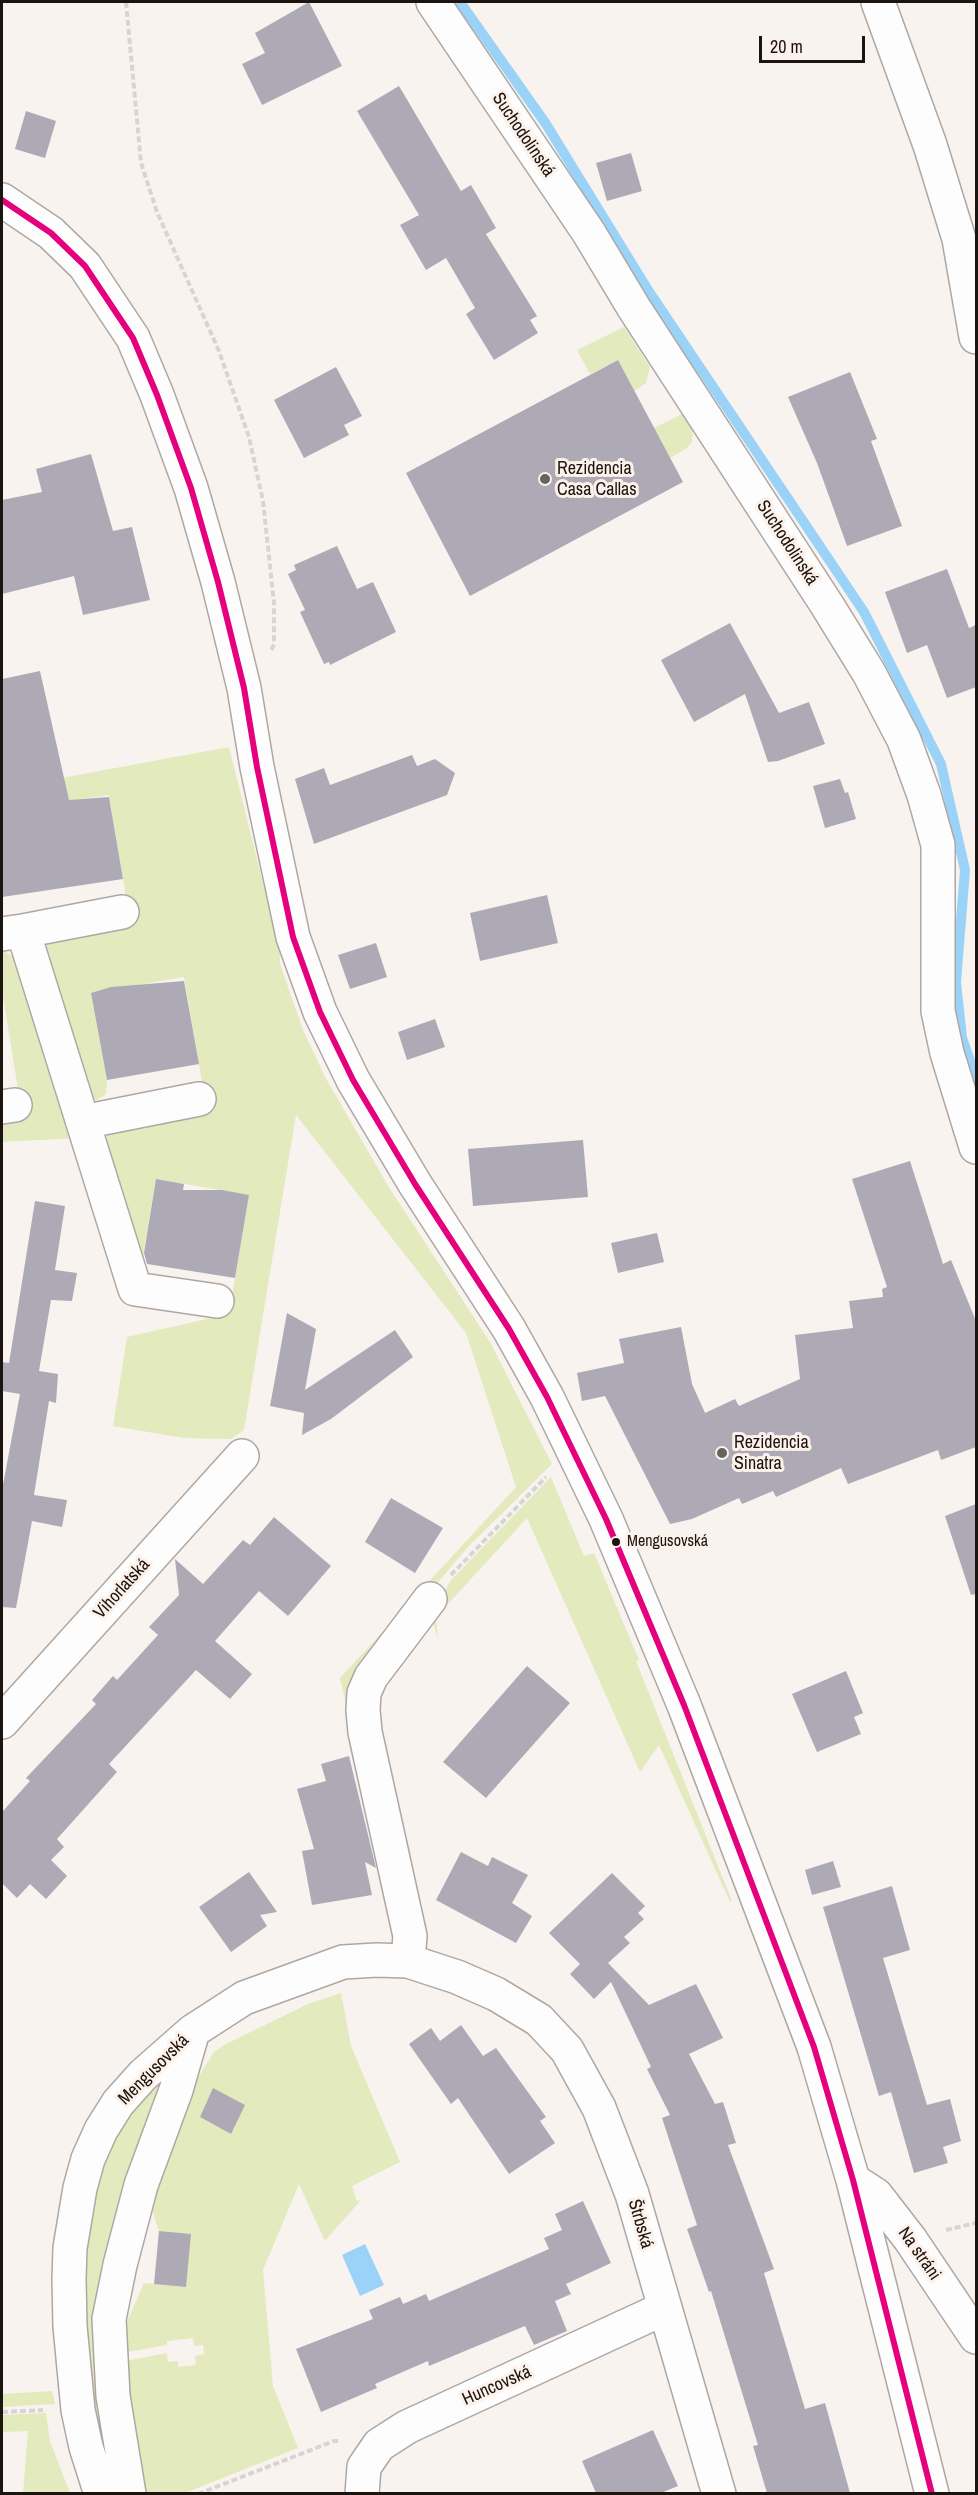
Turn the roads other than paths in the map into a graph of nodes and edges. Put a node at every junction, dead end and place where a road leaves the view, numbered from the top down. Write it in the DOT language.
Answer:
graph roads {
  1 [pos="432,2"];
  2 [pos="878,2"];
  3 [pos="2,200"];
  4 [pos="976,337"];
  5 [pos="122,912"];
  6 [pos="12,932"];
  7 [pos="199,1099"];
  8 [pos="83,1122"];
  9 [pos="976,1147"];
  10 [pos="217,1301"];
  11 [pos="242,1456"];
  12 [pos="430,1599"];
  13 [pos="2,1722"];
  14 [pos="408,1961"];
  15 [pos="496,1994"];
  16 [pos="193,2031"];
  17 [pos="853,2180"];
  18 [pos="665,2308"];
  19 [pos="976,2337"];
  20 [pos="101,2493"];
  21 [pos="129,2493"];
  22 [pos="362,2493"];
  23 [pos="719,2493"];
  24 [pos="932,2493"];
  1 -- 9 [label="street, Suchodolinská"];
  2 -- 4 [label="street"];
  3 -- 17 [label="street"];
  5 -- 6 [label="street"];
  6 -- 8 [label="street"];
  7 -- 8 [label="street"];
  8 -- 10 [label="street"];
  11 -- 13 [label="street, Vihorlatská"];
  12 -- 14 [label="street"];
  14 -- 15 [label="street, Mengusovská"];
  14 -- 16 [label="street, Mengusovská"];
  15 -- 18 [label="street, Štrbská"];
  16 -- 20 [label="street, Mengusovská"];
  16 -- 21 [label="street"];
  17 -- 19 [label="street, Na stráni"];
  17 -- 24 [label="street"];
  18 -- 22 [label="street, Huncovská"];
  18 -- 23 [label="street, Štrbská"];
}
